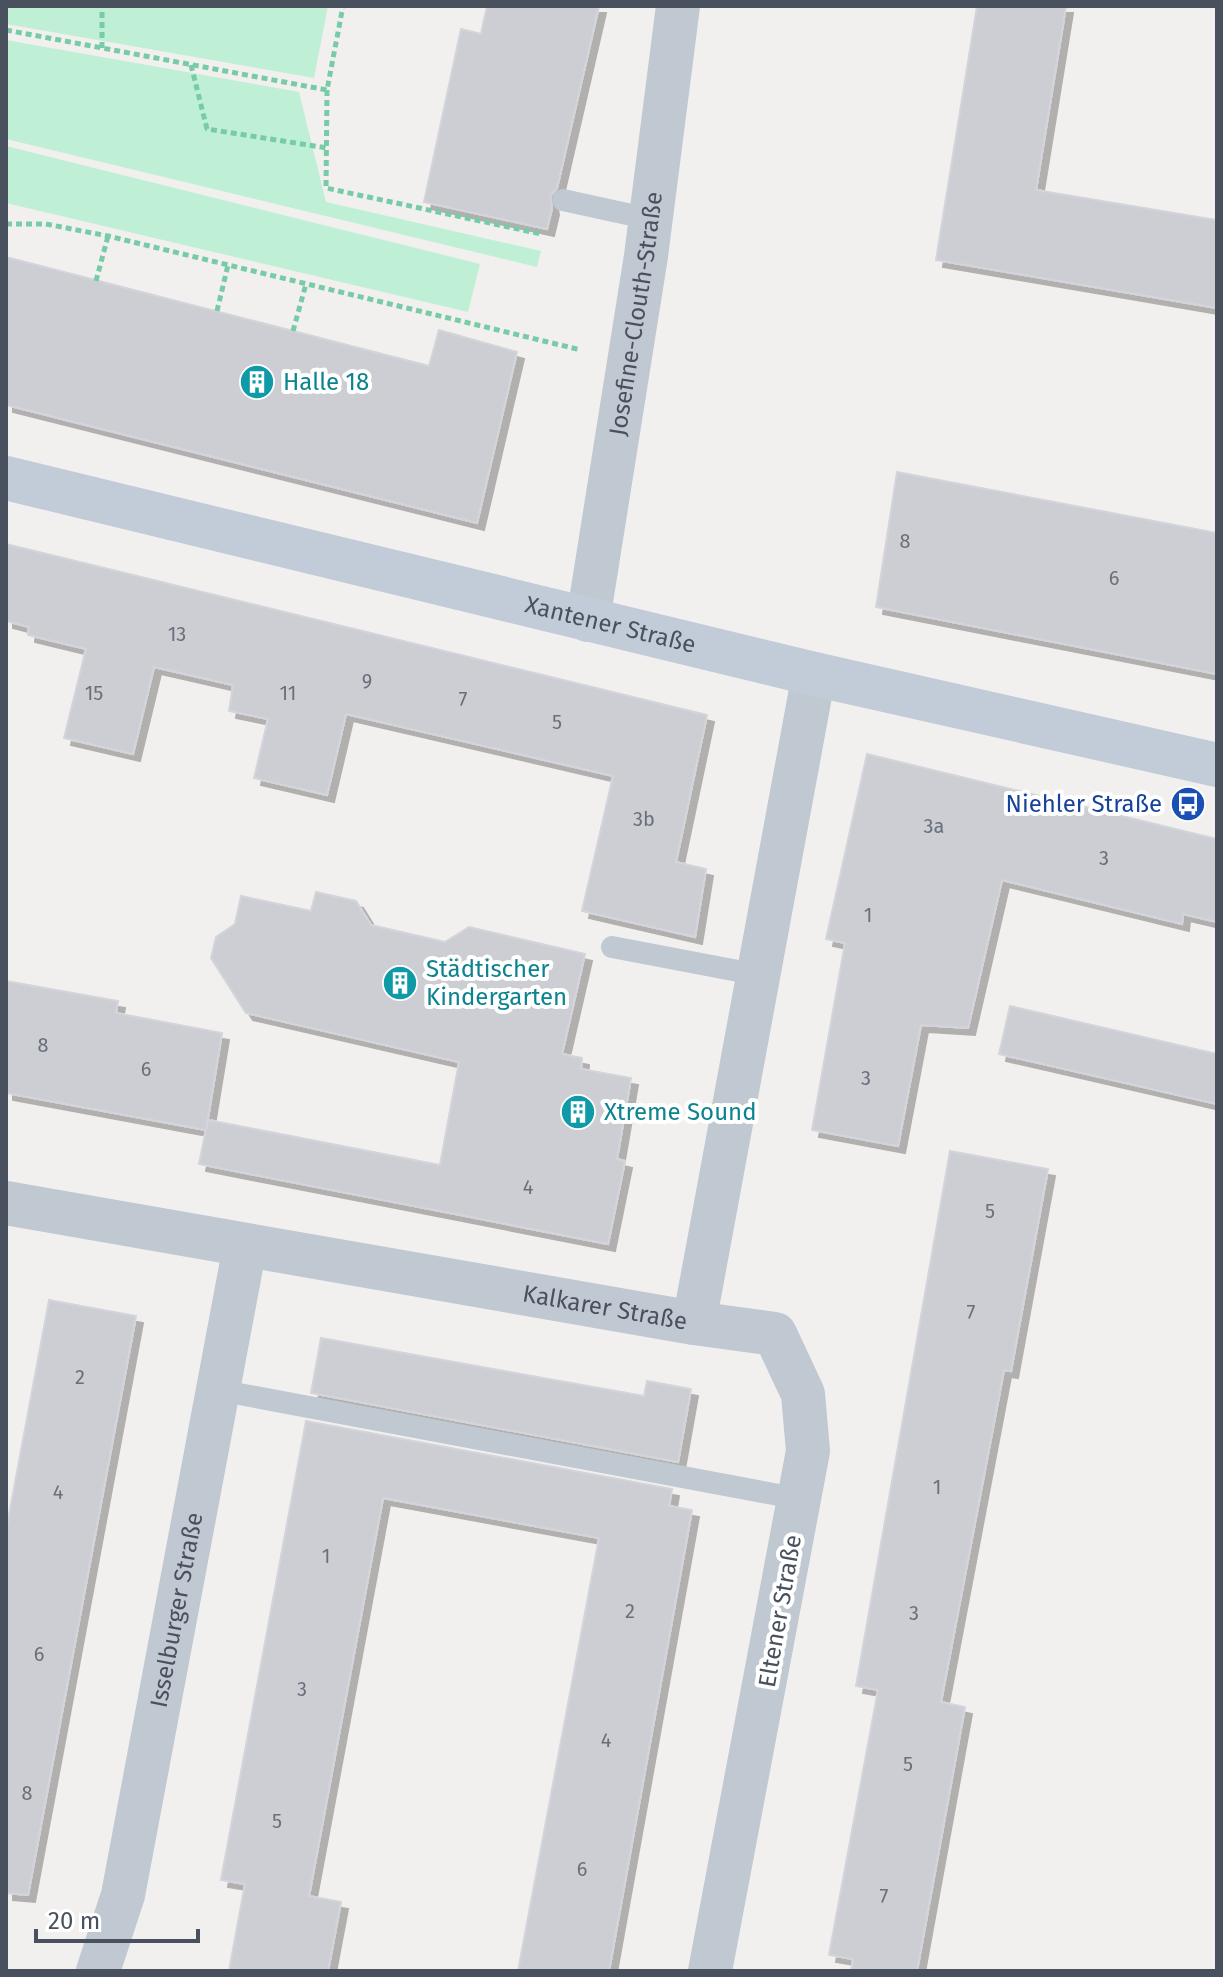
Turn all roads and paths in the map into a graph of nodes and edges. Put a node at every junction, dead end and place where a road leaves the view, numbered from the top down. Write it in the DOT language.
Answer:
graph roads {
  1 [pos="102,6"];
  2 [pos="343,6"];
  3 [pos="678,6"];
  4 [pos="6,30"];
  5 [pos="102,48"];
  6 [pos="191,65"];
  7 [pos="327,90"];
  8 [pos="327,148"];
  9 [pos="563,200"];
  10 [pos="650,219"];
  11 [pos="6,224"];
  12 [pos="108,236"];
  13 [pos="555,237"];
  14 [pos="228,265"];
  15 [pos="96,281"];
  16 [pos="306,284"];
  17 [pos="217,311"];
  18 [pos="293,331"];
  19 [pos="629,362"];
  20 [pos="6,478"];
  21 [pos="588,620"];
  22 [pos="814,674"];
  23 [pos="1217,765"];
  24 [pos="612,947"];
  25 [pos="759,975"];
  26 [pos="6,1203"];
  27 [pos="245,1246"];
  28 [pos="694,1323"];
  29 [pos="218,1390"];
  30 [pos="800,1499"];
  31 [pos="98,1971"];
  32 [pos="710,1971"];
  1 -- 5 [label="path"];
  2 -- 7 [label="path"];
  3 -- 10 [label="street, Josefine-Clouth-Straße"];
  4 -- 5 [label="path"];
  5 -- 6 [label="path"];
  6 -- 7 [label="path"];
  6 -- 8 [label="path"];
  7 -- 8 [label="path"];
  8 -- 13 [label="path"];
  9 -- 10 [label="lane"];
  10 -- 19 [label="street, Josefine-Clouth-Straße"];
  11 -- 12 [label="path"];
  12 -- 14 [label="path"];
  12 -- 15 [label="path"];
  14 -- 16 [label="path"];
  14 -- 17 [label="path"];
  16 -- 18 [label="path"];
  16 -- 19 [label="path"];
  19 -- 21 [label="street, Josefine-Clouth-Straße"];
  20 -- 21 [label="street, Xantener Straße"];
  21 -- 22 [label="street, Xantener Straße"];
  22 -- 23 [label="street, Xantener Straße"];
  22 -- 25 [label="street, Kalkarer Straße"];
  24 -- 25 [label="lane"];
  25 -- 28 [label="street, Kalkarer Straße"];
  26 -- 27 [label="street, Kalkarer Straße"];
  27 -- 28 [label="street, Kalkarer Straße"];
  27 -- 29 [label="street, Isselburger Straße"];
  28 -- 30 [label="street, Eltener Straße"];
  29 -- 30 [label="lane"];
  29 -- 31 [label="street, Isselburger Straße"];
  30 -- 32 [label="street, Eltener Straße"];
}
